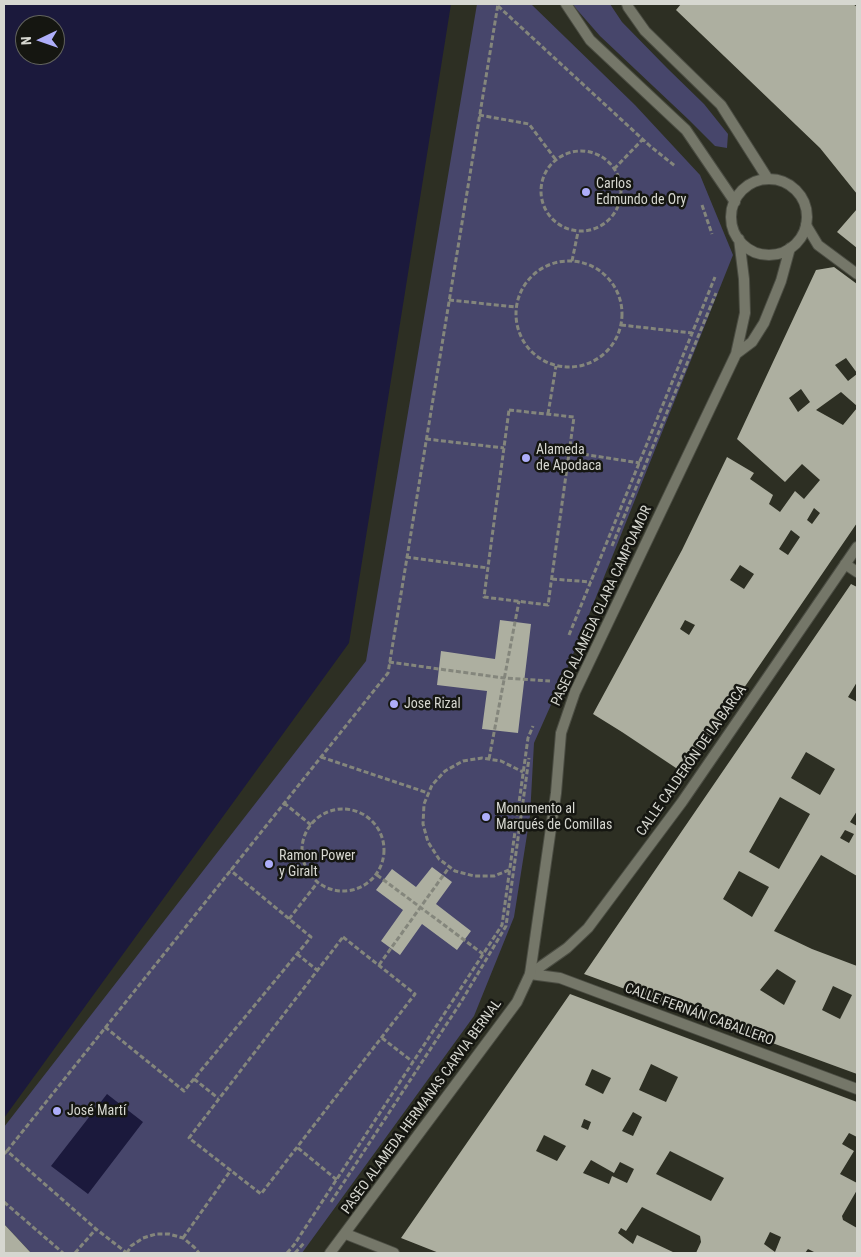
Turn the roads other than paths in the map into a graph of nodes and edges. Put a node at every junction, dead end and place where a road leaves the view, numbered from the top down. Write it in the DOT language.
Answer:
graph roads {
  1 [pos="566,4"];
  2 [pos="627,4"];
  3 [pos="768,179"];
  4 [pos="735,202"];
  5 [pos="806,224"];
  6 [pos="739,239"];
  7 [pos="790,248"];
  8 [pos="857,274"];
  9 [pos="736,354"];
  10 [pos="857,547"];
  11 [pos="845,564"];
  12 [pos="857,572"];
  13 [pos="530,974"];
  14 [pos="857,1088"];
  15 [pos="346,1234"];
  16 [pos="330,1253"];
  17 [pos="394,1253"];
  1 -- 4 [label="street"];
  2 -- 3 [label="street"];
  3 -- 4 [label="street"];
  3 -- 5 [label="street"];
  4 -- 6 [label="street"];
  5 -- 7 [label="street"];
  5 -- 8 [label="street"];
  6 -- 7 [label="street"];
  6 -- 9 [label="street, PASEO ALAMEDA CLARA CAMPOAMOR"];
  7 -- 9 [label="street, PASEO ALAMEDA CLARA CAMPOAMOR"];
  9 -- 13 [label="street, PASEO ALAMEDA CLARA CAMPOAMOR"];
  10 -- 11 [label="street, CALLE CALDERÓN DE LA BARCA"];
  11 -- 12 [label="street"];
  11 -- 13 [label="street, CALLE CALDERÓN DE LA BARCA"];
  13 -- 14 [label="street, CALLE FERNÁN CABALLERO"];
  13 -- 15 [label="street, PASEO ALAMEDA HERMANAS CARVIA BERNAL"];
  15 -- 16 [label="street, PASEO ALAMEDA HERMANAS CARVIA BERNAL"];
  15 -- 17 [label="street"];
}
